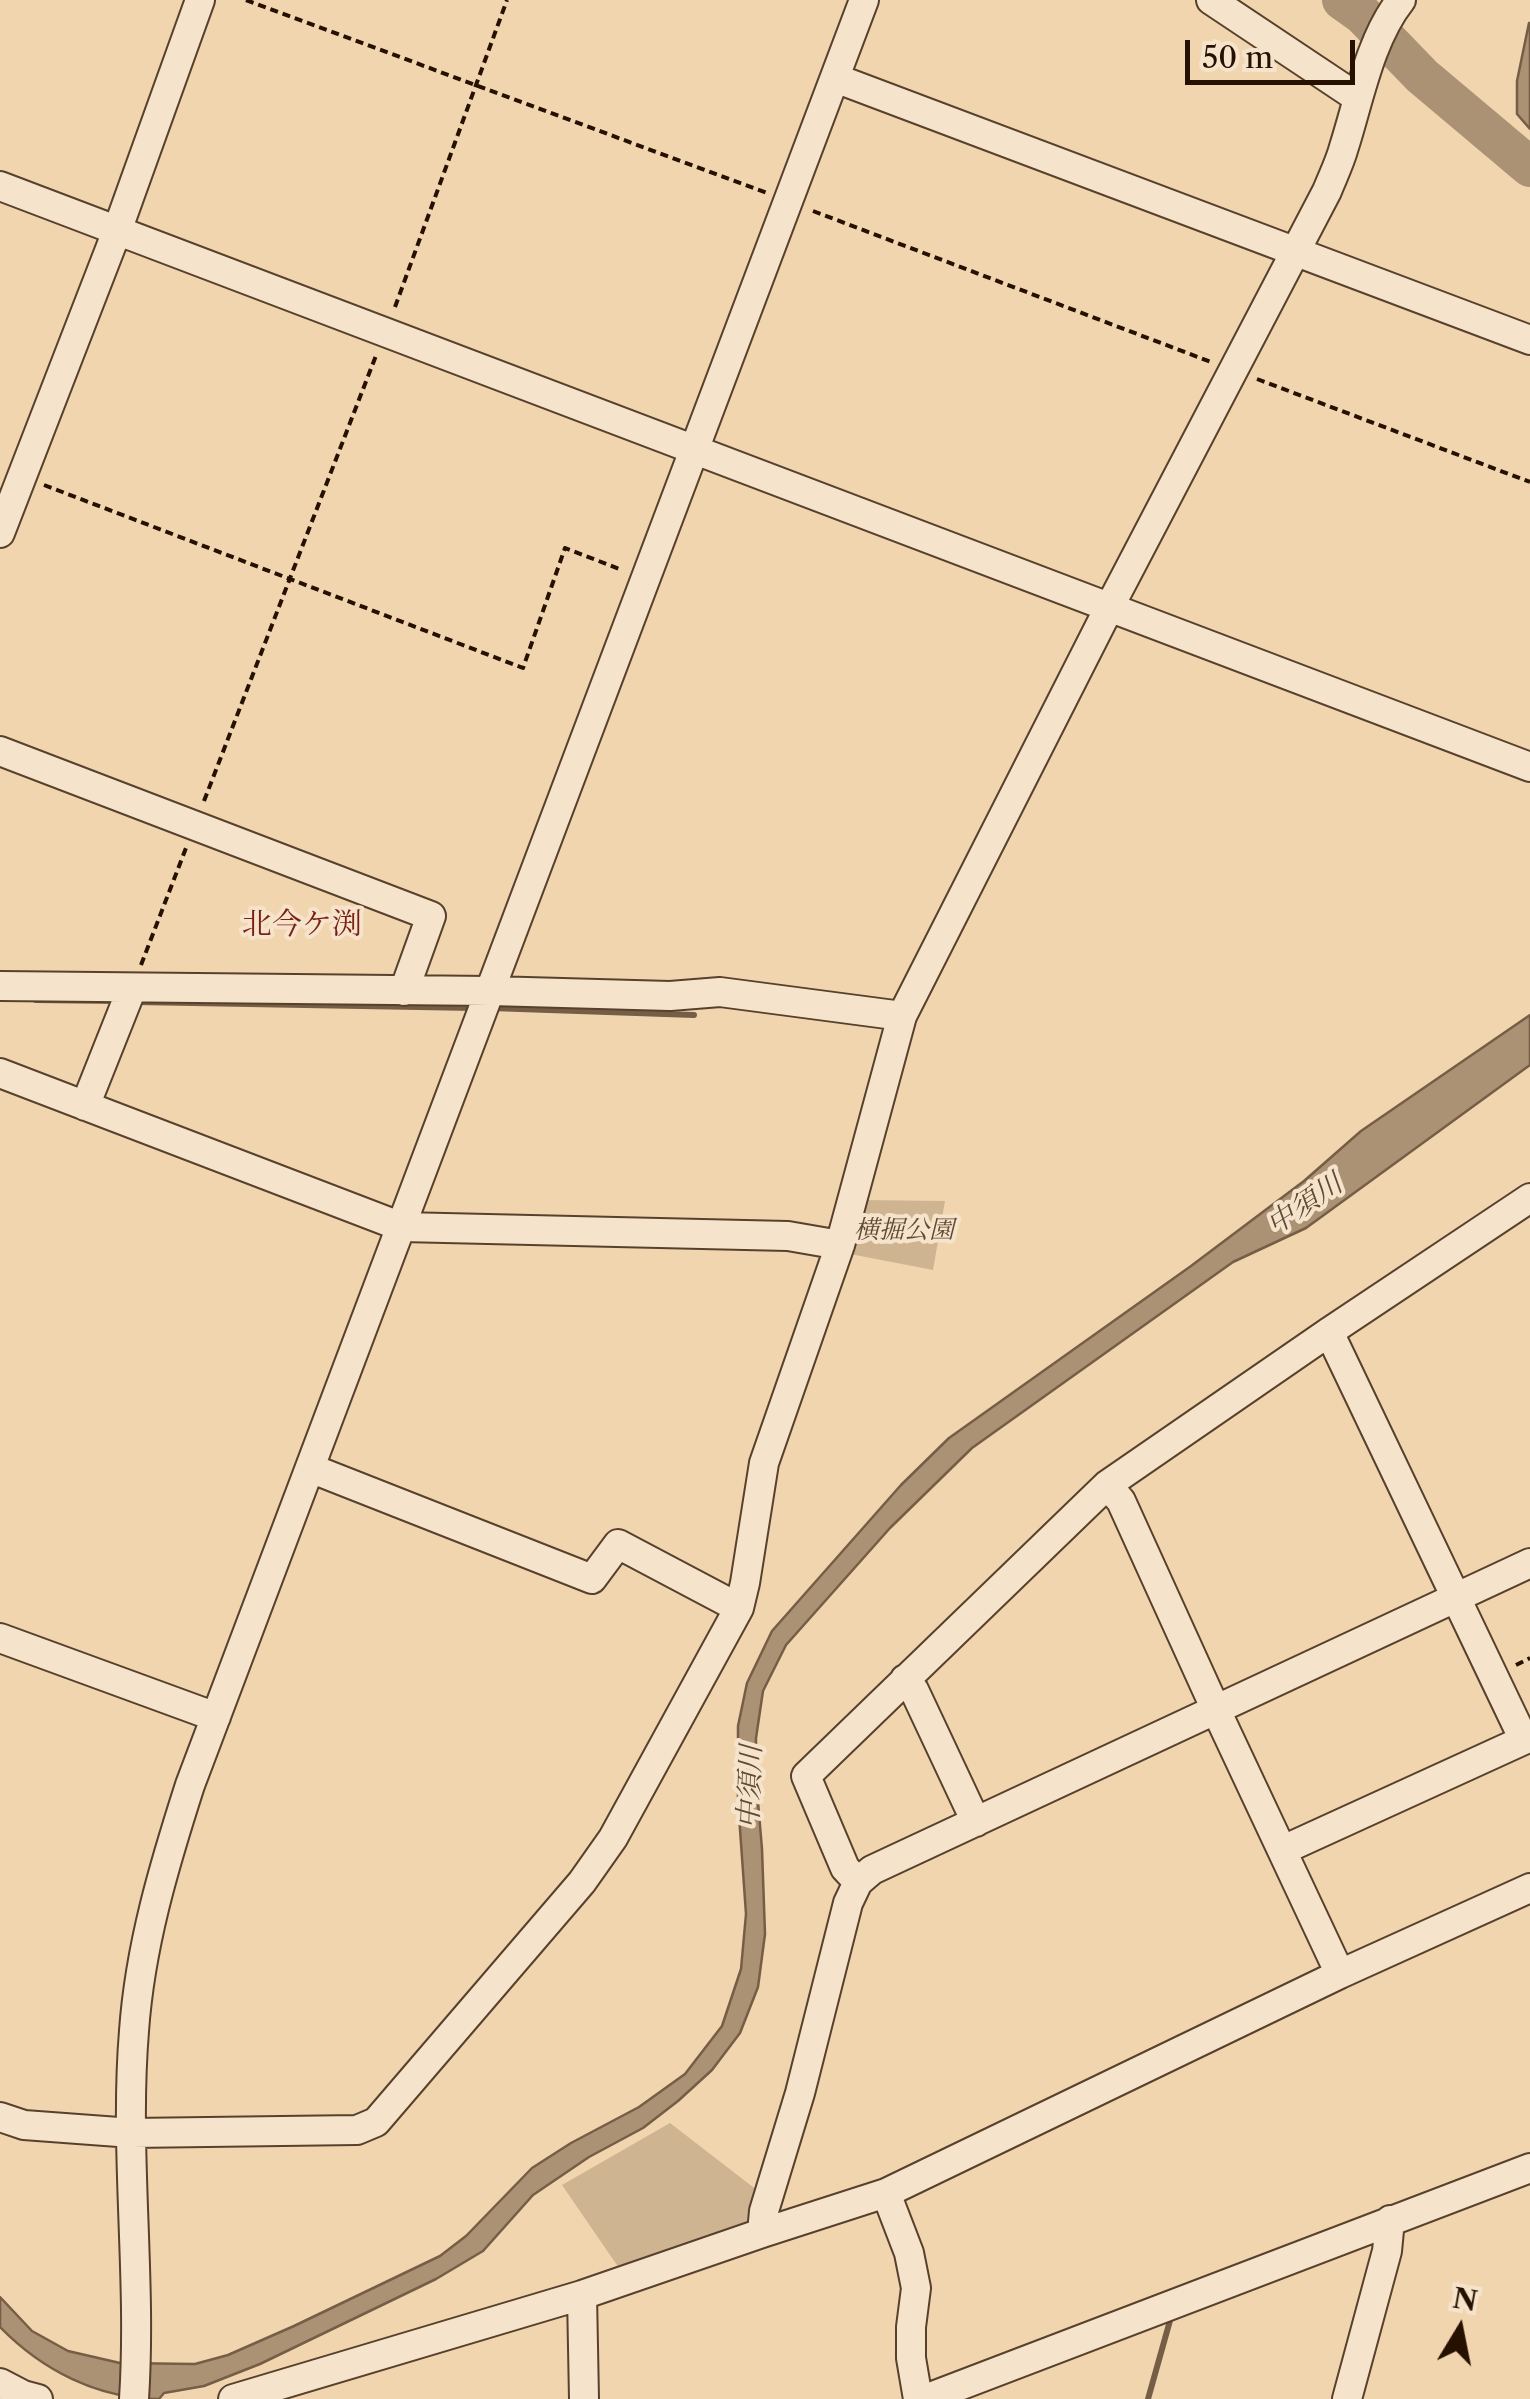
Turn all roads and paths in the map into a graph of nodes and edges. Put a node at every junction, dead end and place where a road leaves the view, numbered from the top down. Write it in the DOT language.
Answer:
graph roads {
  1 [pos="200,0"];
  2 [pos="246,0"];
  3 [pos="508,0"];
  4 [pos="864,0"];
  5 [pos="1212,0"];
  6 [pos="1397,5"];
  7 [pos="835,78"];
  8 [pos="476,84"];
  9 [pos="1358,98"];
  10 [pos="0,186"];
  11 [pos="788,201"];
  12 [pos="117,231"];
  13 [pos="1296,252"];
  14 [pos="386,332"];
  15 [pos="1530,340"];
  16 [pos="1234,371"];
  17 [pos="694,449"];
  18 [pos="11,473"];
  19 [pos="1530,482"];
  20 [pos="0,533"];
  21 [pos="289,580"];
  22 [pos="645,580"];
  23 [pos="1110,606"];
  24 [pos="0,751"];
  25 [pos="1530,767"];
  26 [pos="195,825"];
  27 [pos="0,986"];
  28 [pos="132,988"];
  29 [pos="404,992"];
  30 [pos="491,992"];
  31 [pos="902,1016"];
  32 [pos="0,1073"];
  33 [pos="86,1106"];
  34 [pos="1530,1198"];
  35 [pos="402,1227"];
  36 [pos="840,1245"];
  37 [pos="1329,1332"];
  38 [pos="310,1468"];
  39 [pos="1108,1485"];
  40 [pos="1530,1562"];
  41 [pos="1455,1598"];
  42 [pos="739,1608"];
  43 [pos="2,1644"];
  44 [pos="905,1679"];
  45 [pos="1216,1710"];
  46 [pos="216,1717"];
  47 [pos="976,1822"];
  48 [pos="1284,1850"];
  49 [pos="858,1882"];
  50 [pos="1530,1888"];
  51 [pos="1340,1974"];
  52 [pos="0,2117"];
  53 [pos="132,2134"];
  54 [pos="1530,2168"];
  55 [pos="886,2193"];
  56 [pos="1390,2220"];
  57 [pos="762,2233"];
  58 [pos="582,2295"];
  59 [pos="0,2383"];
  60 [pos="38,2399"];
  61 [pos="134,2399"];
  62 [pos="232,2399"];
  63 [pos="584,2399"];
  64 [pos="921,2399"];
  65 [pos="1346,2399"];
  1 -- 12 [label="street"];
  2 -- 8 [label="path"];
  3 -- 8 [label="path"];
  4 -- 7 [label="street"];
  5 -- 9 [label="street"];
  6 -- 9 [label="street"];
  7 -- 11 [label="street"];
  7 -- 13 [label="street"];
  8 -- 11 [label="path"];
  8 -- 14 [label="path"];
  9 -- 13 [label="street"];
  10 -- 12 [label="street"];
  11 -- 16 [label="path"];
  11 -- 17 [label="street"];
  12 -- 14 [label="street"];
  12 -- 18 [label="street"];
  13 -- 15 [label="street"];
  13 -- 16 [label="street"];
  14 -- 17 [label="street"];
  14 -- 21 [label="path"];
  16 -- 19 [label="path"];
  16 -- 23 [label="street"];
  17 -- 22 [label="street"];
  17 -- 23 [label="street"];
  18 -- 20 [label="street"];
  18 -- 21 [label="path"];
  21 -- 22 [label="path"];
  21 -- 26 [label="path"];
  22 -- 30 [label="street"];
  23 -- 25 [label="street"];
  23 -- 31 [label="street"];
  24 -- 26 [label="street"];
  26 -- 28 [label="path"];
  26 -- 29 [label="street"];
  27 -- 28 [label="street"];
  28 -- 29 [label="street"];
  28 -- 33 [label="street"];
  29 -- 30 [label="street"];
  30 -- 31 [label="street"];
  30 -- 35 [label="street"];
  31 -- 36 [label="street"];
  32 -- 33 [label="street"];
  33 -- 35 [label="street"];
  34 -- 37 [label="street"];
  35 -- 36 [label="street"];
  35 -- 38 [label="street"];
  36 -- 42 [label="street"];
  37 -- 39 [label="street"];
  37 -- 41 [label="street"];
  38 -- 42 [label="street"];
  38 -- 46 [label="street"];
  39 -- 44 [label="street"];
  39 -- 45 [label="street"];
  40 -- 41 [label="street"];
  41 -- 45 [label="street"];
  41 -- 48 [label="street"];
  42 -- 53 [label="street"];
  43 -- 46 [label="street"];
  44 -- 47 [label="street"];
  44 -- 49 [label="street"];
  45 -- 47 [label="street"];
  45 -- 48 [label="street"];
  46 -- 53 [label="street"];
  47 -- 49 [label="street"];
  48 -- 51 [label="street"];
  49 -- 57 [label="street"];
  50 -- 51 [label="street"];
  51 -- 55 [label="street"];
  52 -- 53 [label="street"];
  53 -- 61 [label="street"];
  54 -- 56 [label="street"];
  55 -- 57 [label="street"];
  55 -- 64 [label="street"];
  56 -- 64 [label="street"];
  56 -- 65 [label="street"];
  57 -- 58 [label="street"];
  58 -- 62 [label="street"];
  58 -- 63 [label="street"];
  59 -- 60 [label="street"];
}
